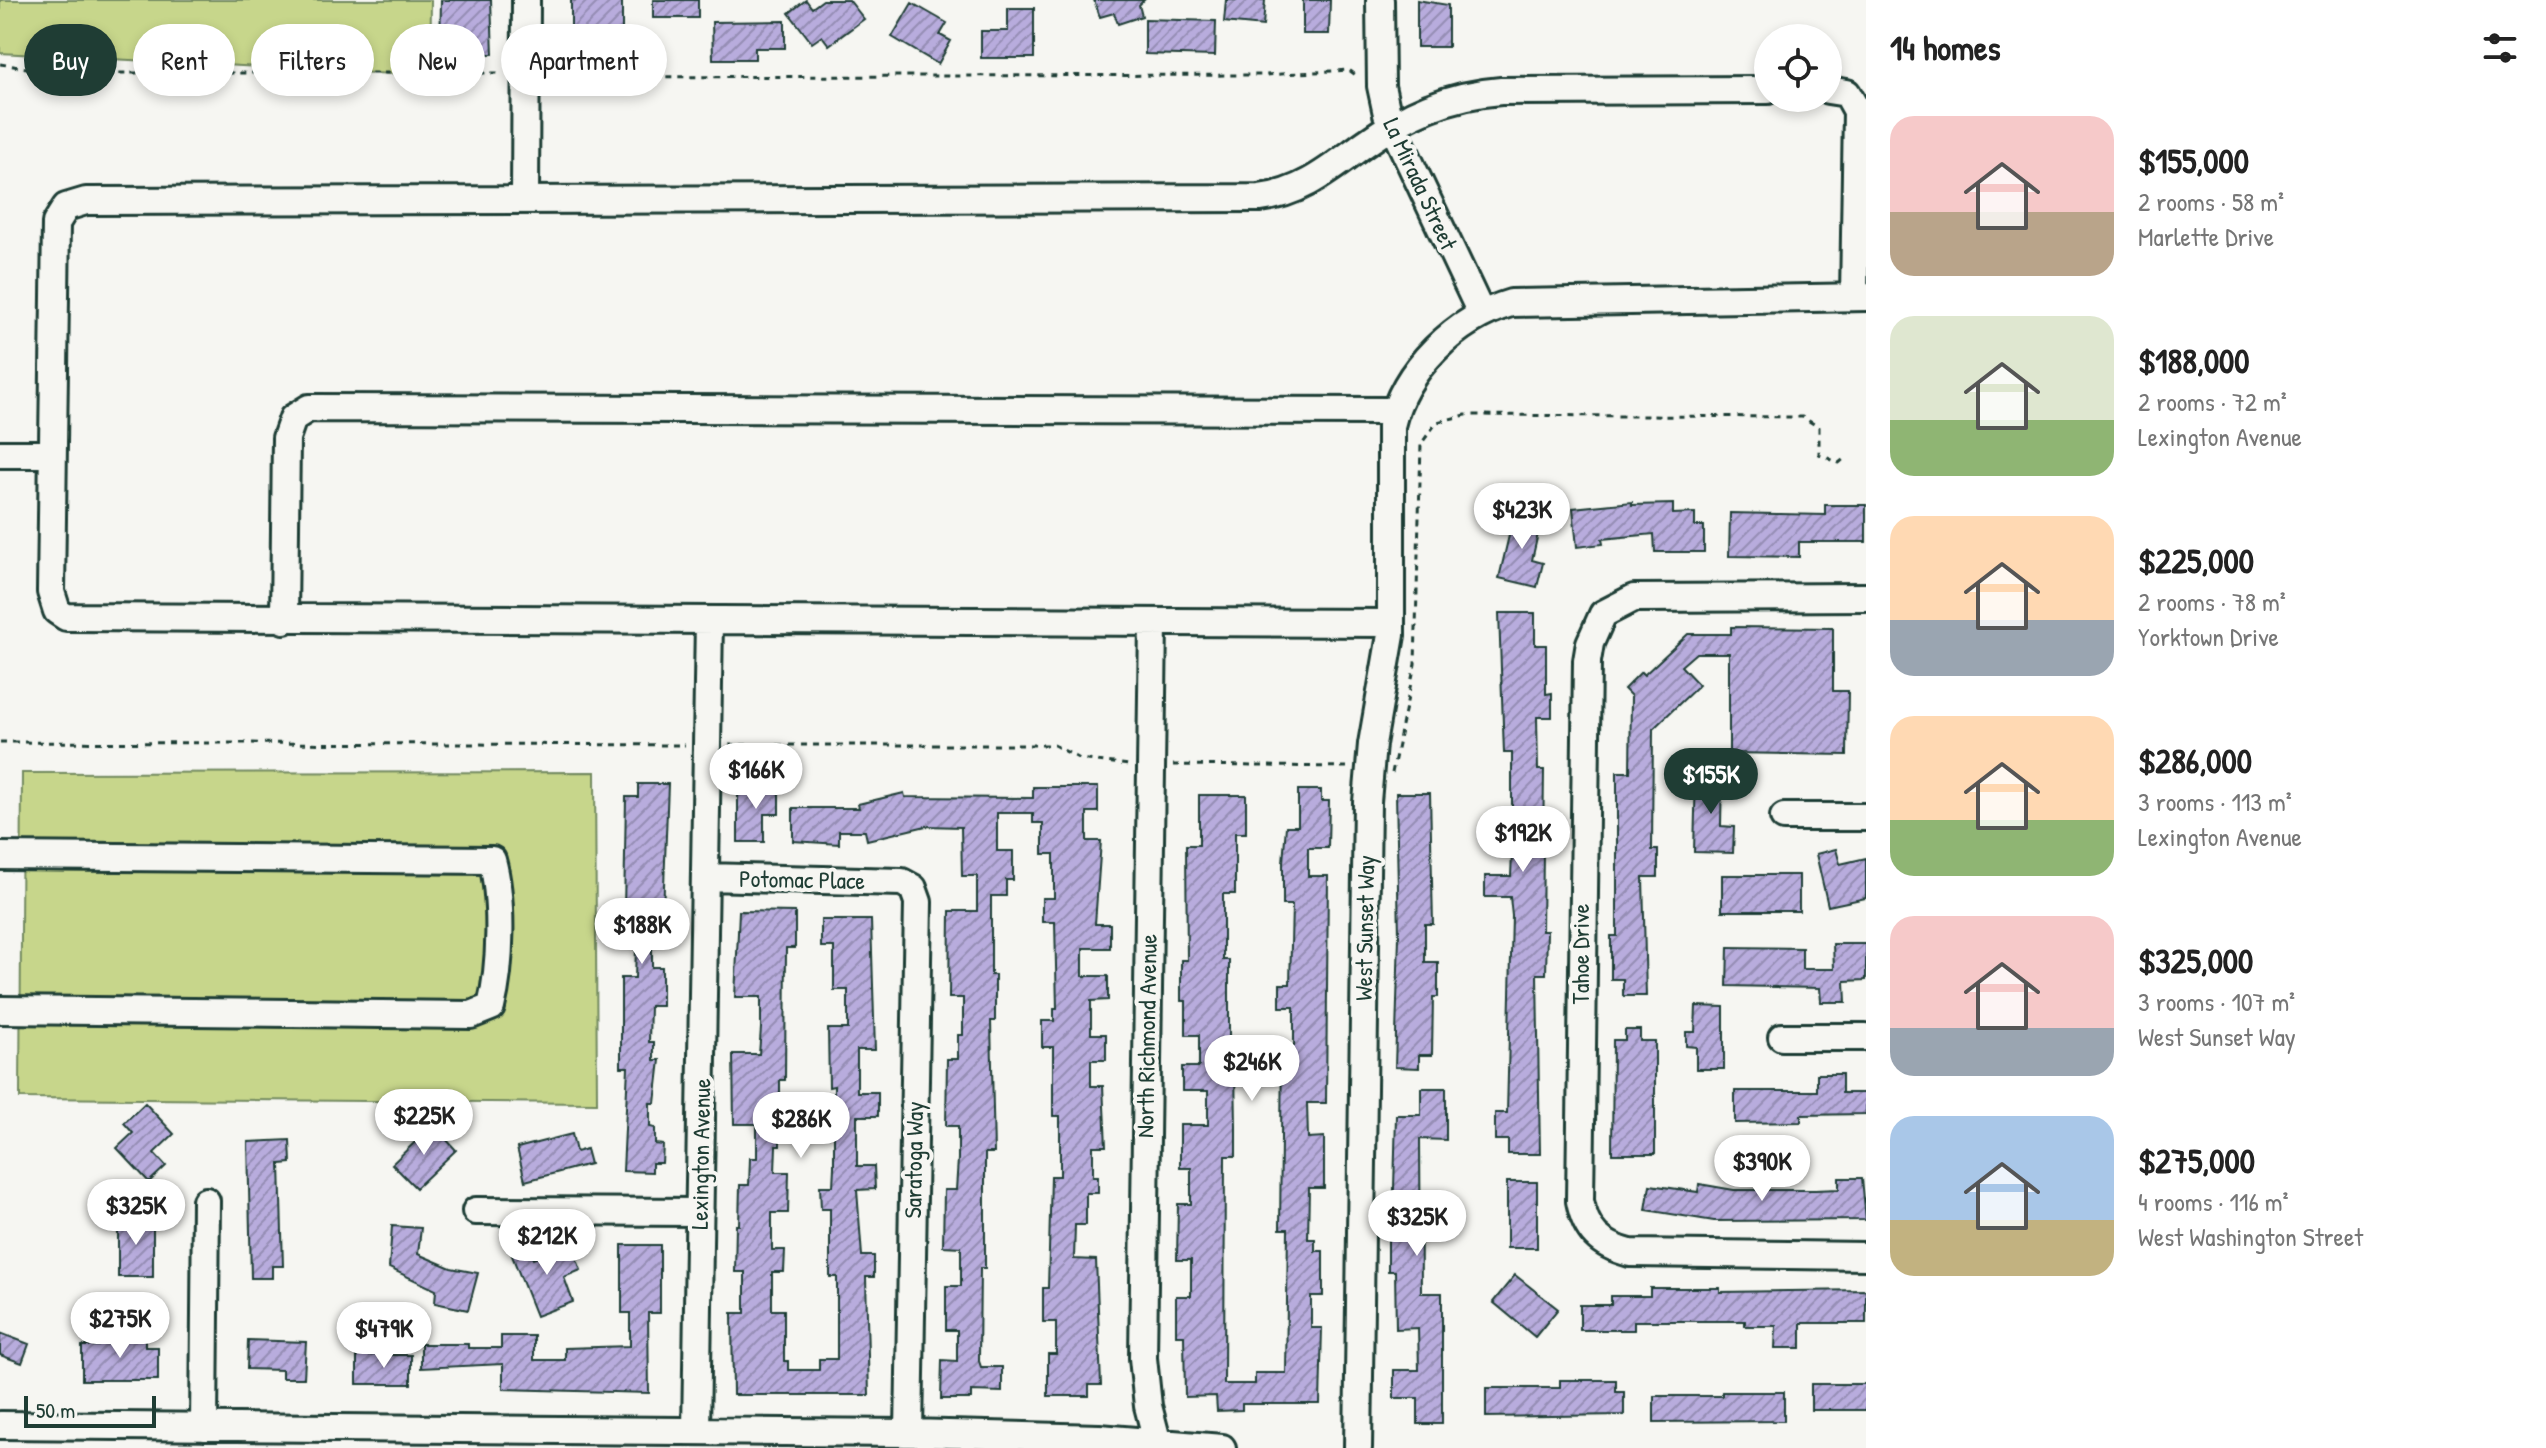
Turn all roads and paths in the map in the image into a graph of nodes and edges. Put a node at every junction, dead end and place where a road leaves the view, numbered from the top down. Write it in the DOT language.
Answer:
graph roads {
  1 [pos="526,0"];
  2 [pos="1380,0"];
  3 [pos="0,64"];
  4 [pos="501,73"];
  5 [pos="1357,76"];
  6 [pos="667,77"];
  7 [pos="1754,90"];
  8 [pos="1842,92"];
  9 [pos="1391,127"];
  10 [pos="525,200"];
  11 [pos="1860,297"];
  12 [pos="1481,313"];
  13 [pos="1395,411"];
  14 [pos="0,454"];
  15 [pos="52,454"];
  16 [pos="1845,458"];
  17 [pos="1866,597"];
  18 [pos="284,620"];
  19 [pos="709,621"];
  20 [pos="1153,622"];
  21 [pos="1390,623"];
  22 [pos="0,742"];
  23 [pos="707,745"];
  24 [pos="1151,764"];
  25 [pos="1369,771"];
  26 [pos="1784,817"];
  27 [pos="1866,817"];
  28 [pos="0,856"];
  29 [pos="706,877"];
  30 [pos="913,888"];
  31 [pos="0,1010"];
  32 [pos="1782,1037"];
  33 [pos="1866,1037"];
  34 [pos="206,1201"];
  35 [pos="476,1211"];
  36 [pos="700,1212"];
  37 [pos="1866,1256"];
  38 [pos="0,1425"];
  39 [pos="696,1431"];
  40 [pos="909,1433"];
  41 [pos="196,1434"];
  42 [pos="788,1440"];
  43 [pos="1158,1444"];
  44 [pos="1222,1448"];
  45 [pos="1358,1448"];
  1 -- 10 [label="street"];
  2 -- 9 [label="street, La Mirada Street"];
  3 -- 4 [label="path"];
  5 -- 6 [label="path"];
  7 -- 9 [label="street"];
  8 -- 11 [label="street"];
  9 -- 10 [label="street"];
  9 -- 12 [label="street, La Mirada Street"];
  10 -- 15 [label="street"];
  11 -- 12 [label="street"];
  12 -- 13 [label="street"];
  13 -- 18 [label="street"];
  13 -- 21 [label="street, West Sunset Way"];
  14 -- 15 [label="street"];
  15 -- 18 [label="street"];
  16 -- 25 [label="path"];
  17 -- 37 [label="street, Tahoe Drive"];
  18 -- 19 [label="street"];
  19 -- 20 [label="street"];
  19 -- 23 [label="street, Potomac Place"];
  20 -- 21 [label="street"];
  20 -- 24 [label="street, North Richmond Avenue"];
  21 -- 25 [label="street, West Sunset Way"];
  22 -- 23 [label="path"];
  23 -- 24 [label="path"];
  23 -- 29 [label="street, Potomac Place"];
  24 -- 25 [label="path"];
  24 -- 43 [label="street, North Richmond Avenue"];
  25 -- 45 [label="street, West Sunset Way"];
  26 -- 27 [label="street"];
  28 -- 31 [label="street"];
  29 -- 30 [label="street, Potomac Place"];
  29 -- 36 [label="street, Lexington Avenue"];
  30 -- 40 [label="street, Saratoga Way"];
  32 -- 33 [label="street"];
  34 -- 41 [label="street"];
  35 -- 36 [label="street"];
  36 -- 39 [label="street, Lexington Avenue"];
  38 -- 41 [label="street"];
  39 -- 41 [label="street"];
  39 -- 42 [label="street"];
  40 -- 42 [label="street"];
  40 -- 43 [label="street"];
  43 -- 44 [label="street"];
}
